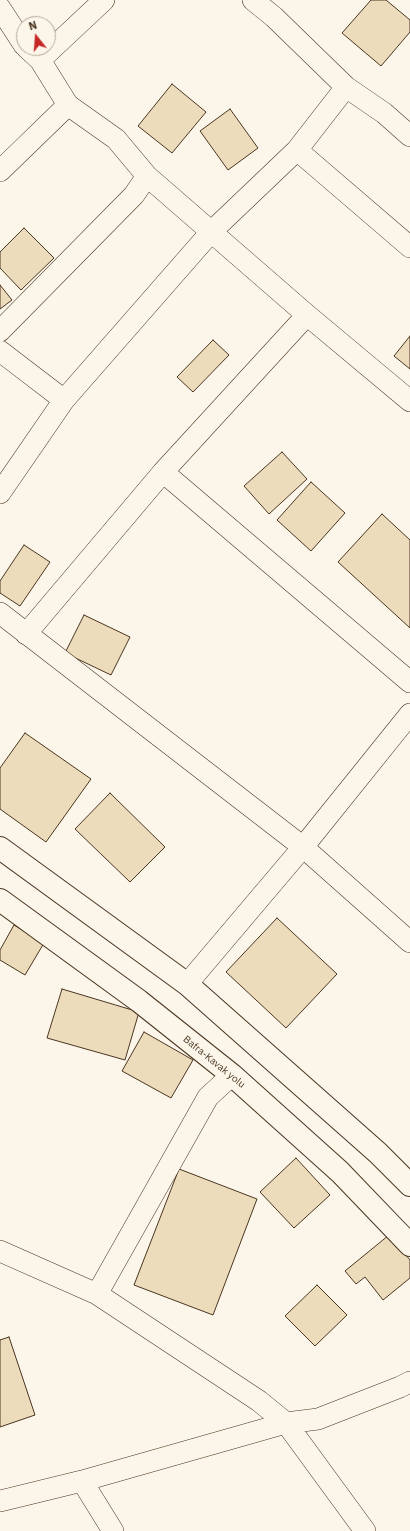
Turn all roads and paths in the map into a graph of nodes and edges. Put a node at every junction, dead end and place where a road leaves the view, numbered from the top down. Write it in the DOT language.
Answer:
graph roads {
  1 [pos="104,0"];
  2 [pos="253,0"];
  3 [pos="0,8"];
  4 [pos="16,33"];
  5 [pos="56,37"];
  6 [pos="35,56"];
  7 [pos="346,87"];
  8 [pos="68,105"];
  9 [pos="410,136"];
  10 [pos="297,150"];
  11 [pos="0,171"];
  12 [pos="147,176"];
  13 [pos="211,232"];
  14 [pos="410,248"];
  15 [pos="307,315"];
  16 [pos="0,331"];
  17 [pos="0,351"];
  18 [pos="64,400"];
  19 [pos="410,401"];
  20 [pos="163,472"];
  21 [pos="0,492"];
  22 [pos="0,613"];
  23 [pos="26,634"];
  24 [pos="410,682"];
  25 [pos="410,714"];
  26 [pos="303,847"];
  27 [pos="0,848"];
  28 [pos="0,900"];
  29 [pos="410,942"];
  30 [pos="187,984"];
  31 [pos="232,1075"];
  32 [pos="410,1185"];
  33 [pos="410,1245"];
  34 [pos="0,1251"];
  35 [pos="97,1294"];
  36 [pos="410,1382"];
  37 [pos="286,1423"];
  38 [pos="82,1481"];
  39 [pos="0,1501"];
  40 [pos="113,1531"];
  41 [pos="365,1531"];
  1 -- 5 [label="street"];
  2 -- 7 [label="street"];
  3 -- 4 [label="street"];
  6 -- 8 [label="street"];
  7 -- 9 [label="street"];
  7 -- 10 [label="street"];
  8 -- 11 [label="street"];
  8 -- 12 [label="street"];
  10 -- 13 [label="street"];
  10 -- 14 [label="street"];
  12 -- 13 [label="street"];
  12 -- 16 [label="street"];
  13 -- 15 [label="street"];
  13 -- 18 [label="street"];
  15 -- 19 [label="street"];
  15 -- 20 [label="street"];
  17 -- 18 [label="street"];
  18 -- 21 [label="street"];
  20 -- 23 [label="street"];
  20 -- 24 [label="street"];
  22 -- 23 [label="street"];
  23 -- 26 [label="street"];
  25 -- 26 [label="street"];
  26 -- 29 [label="street"];
  26 -- 30 [label="street"];
  27 -- 30 [label="main road"];
  28 -- 31 [label="main road, Bafra-Kavak yolu"];
  30 -- 32 [label="main road"];
  31 -- 33 [label="main road, Bafra-Kavak yolu"];
  31 -- 35 [label="street"];
  34 -- 35 [label="street"];
  35 -- 37 [label="street"];
  36 -- 37 [label="street"];
  37 -- 38 [label="street"];
  37 -- 41 [label="street"];
  38 -- 39 [label="street"];
  38 -- 40 [label="street"];
}
